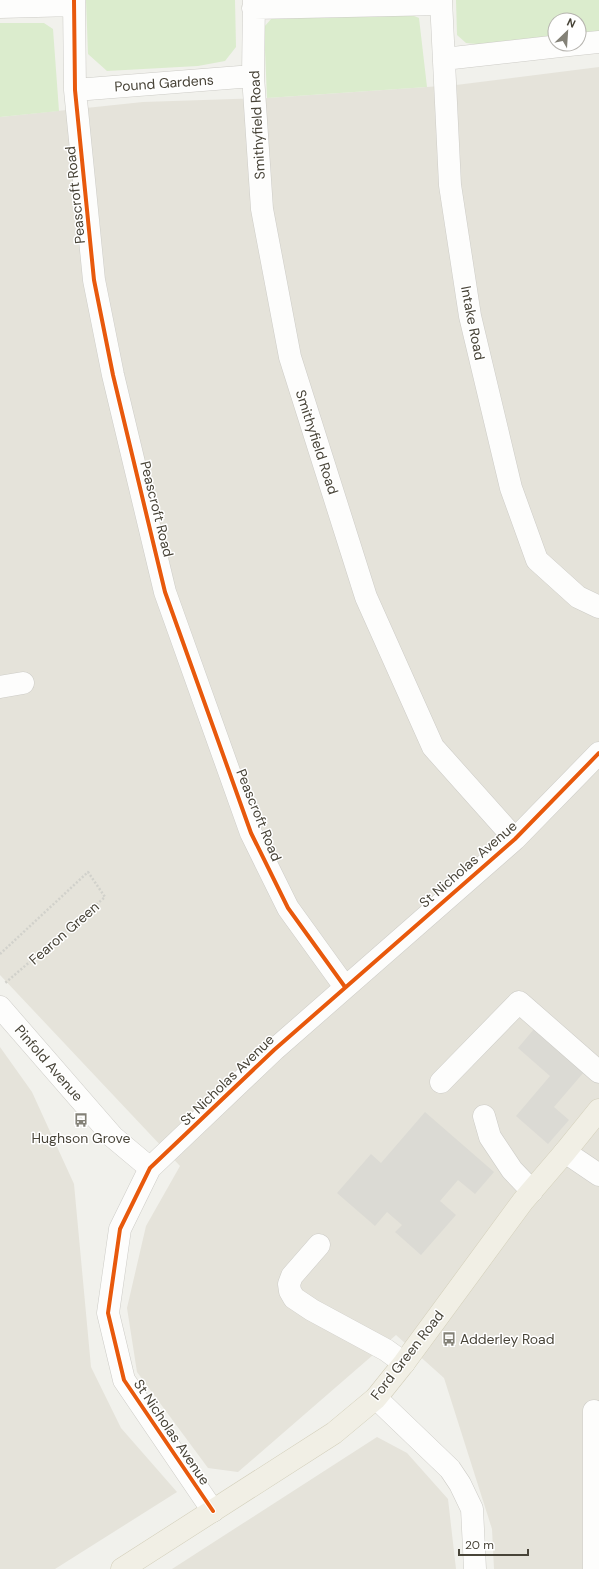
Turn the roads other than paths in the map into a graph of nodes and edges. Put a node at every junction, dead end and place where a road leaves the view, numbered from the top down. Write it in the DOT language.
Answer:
graph roads {
  1 [pos="441,2"];
  2 [pos="74,3"];
  3 [pos="254,4"];
  4 [pos="0,7"];
  5 [pos="599,42"];
  6 [pos="587,43"];
  7 [pos="547,48"];
  8 [pos="444,59"];
  9 [pos="253,76"];
  10 [pos="75,90"];
  11 [pos="599,607"];
  12 [pos="23,683"];
  13 [pos="0,687"];
  14 [pos="599,752"];
  15 [pos="515,839"];
  16 [pos="345,986"];
  17 [pos="0,1007"];
  18 [pos="599,1072"];
  19 [pos="441,1082"];
  20 [pos="599,1110"];
  21 [pos="484,1116"];
  22 [pos="565,1152"];
  23 [pos="150,1168"];
  24 [pos="599,1175"];
  25 [pos="532,1191"];
  26 [pos="319,1245"];
  27 [pos="404,1363"];
  28 [pos="376,1398"];
  29 [pos="594,1411"];
  30 [pos="212,1511"];
  31 [pos="122,1569"];
  32 [pos="475,1569"];
  33 [pos="594,1569"];
  1 -- 3 [label="street"];
  1 -- 8 [label="street, Intake Road"];
  2 -- 4 [label="street"];
  2 -- 10 [label="street, Peascroft Road"];
  3 -- 9 [label="street, Smithyfield Road"];
  5 -- 6 [label="street"];
  7 -- 8 [label="street"];
  8 -- 11 [label="street, Intake Road"];
  9 -- 10 [label="street, Pound Gardens"];
  9 -- 15 [label="street, Smithyfield Road"];
  10 -- 16 [label="street, Peascroft Road"];
  12 -- 13 [label="street"];
  14 -- 15 [label="street, St Nicholas Avenue"];
  15 -- 16 [label="street, St Nicholas Avenue"];
  16 -- 23 [label="street, St Nicholas Avenue"];
  17 -- 23 [label="street, Pinfold Avenue"];
  18 -- 19 [label="street"];
  20 -- 22 [label="main road, Ford Green Road"];
  21 -- 25 [label="street"];
  22 -- 24 [label="street"];
  22 -- 25 [label="main road, Ford Green Road"];
  23 -- 30 [label="street, St Nicholas Avenue"];
  25 -- 27 [label="main road, Ford Green Road"];
  26 -- 27 [label="street"];
  27 -- 28 [label="main road, Ford Green Road"];
  28 -- 30 [label="main road, Ford Green Road"];
  28 -- 32 [label="street"];
  29 -- 33 [label="street"];
  30 -- 31 [label="main road, Ford Green Road"];
}
